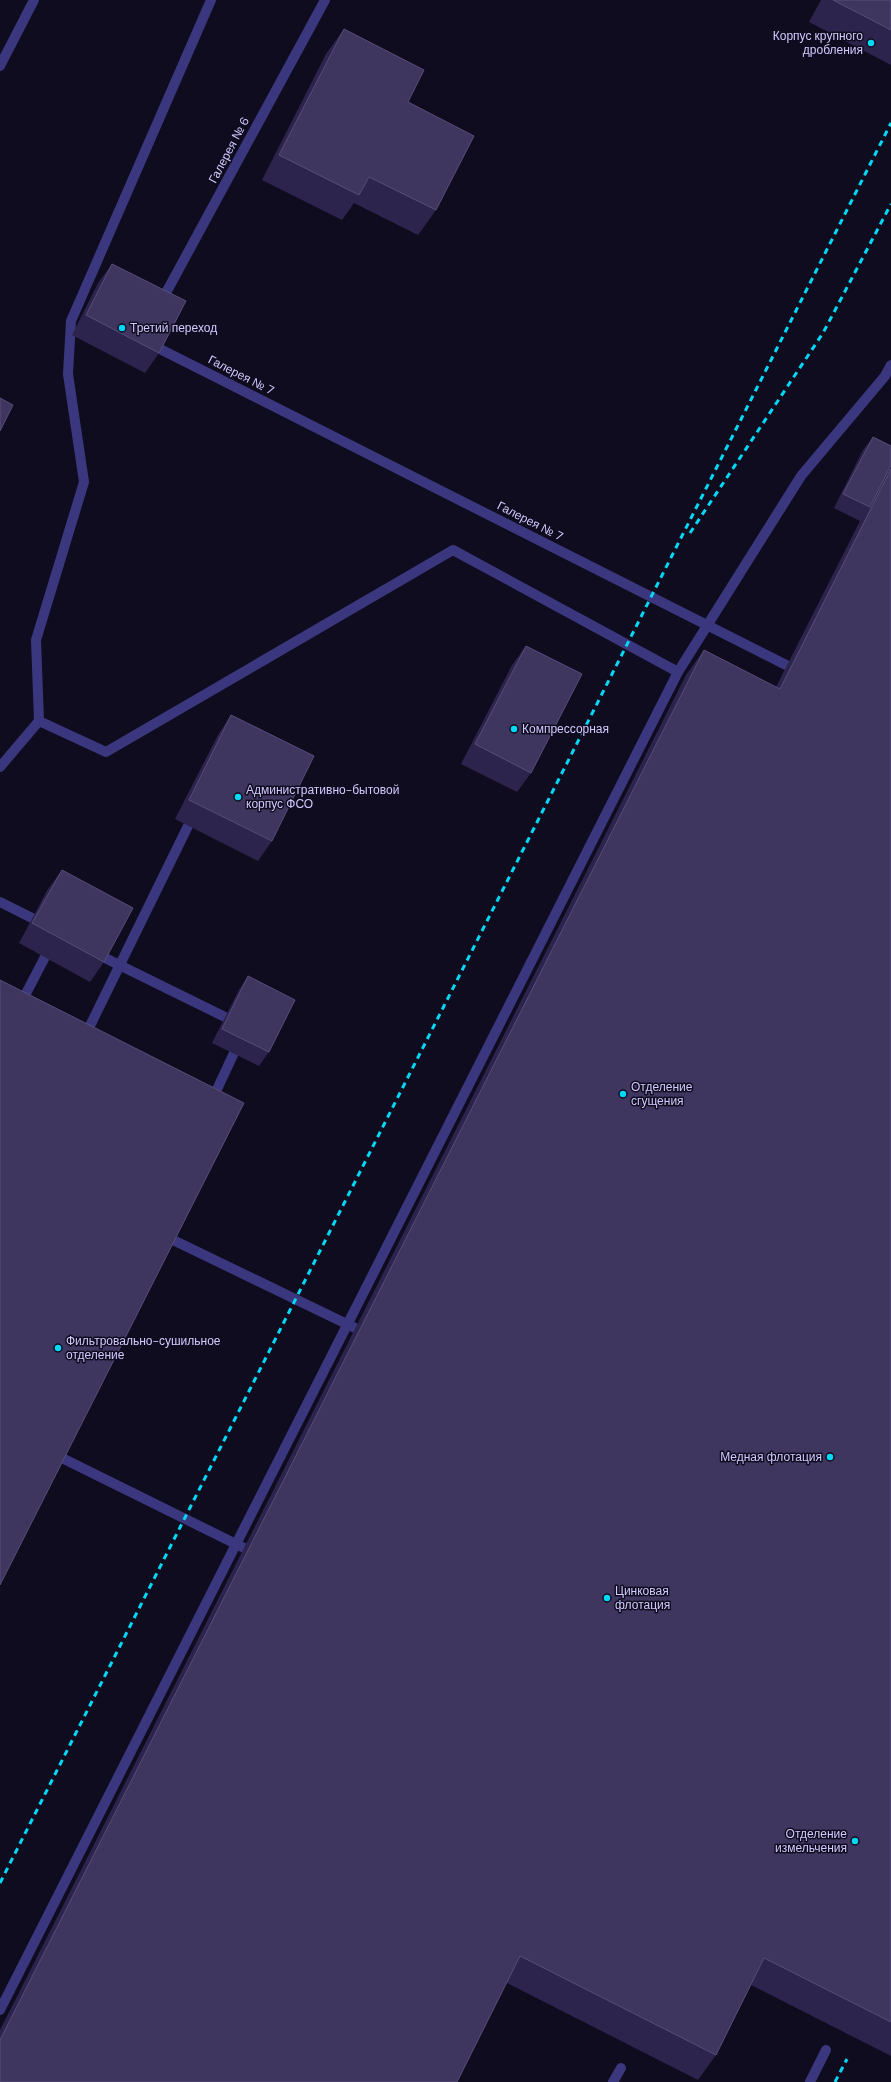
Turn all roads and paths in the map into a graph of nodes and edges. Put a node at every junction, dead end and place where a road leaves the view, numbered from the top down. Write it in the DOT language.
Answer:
graph roads {
  1 [pos="34,0"];
  2 [pos="211,0"];
  3 [pos="325,0"];
  4 [pos="0,66"];
  5 [pos="155,313"];
  6 [pos="158,348"];
  7 [pos="891,365"];
  8 [pos="888,376"];
  9 [pos="678,672"];
  10 [pos="806,675"];
  11 [pos="39,721"];
  12 [pos="0,767"];
  13 [pos="188,826"];
  14 [pos="0,902"];
  15 [pos="32,918"];
  16 [pos="44,957"];
  17 [pos="103,957"];
  18 [pos="16,1013"];
  19 [pos="225,1017"];
  20 [pos="81,1045"];
  21 [pos="234,1053"];
  22 [pos="208,1109"];
  23 [pos="170,1239"];
  24 [pos="355,1328"];
  25 [pos="60,1457"];
  26 [pos="244,1548"];
  27 [pos="0,2010"];
  28 [pos="826,2050"];
  29 [pos="621,2068"];
  30 [pos="613,2082"];
  31 [pos="810,2082"];
  1 -- 4 [label="street"];
  2 -- 11 [label="street"];
  3 -- 5 [label="street, Галерея № 6"];
  6 -- 10 [label="street, Галерея № 7"];
  7 -- 8 [label="street"];
  8 -- 9 [label="street"];
  9 -- 11 [label="street"];
  9 -- 27 [label="street"];
  11 -- 12 [label="street"];
  13 -- 20 [label="street"];
  14 -- 15 [label="street"];
  16 -- 18 [label="street"];
  17 -- 19 [label="street"];
  21 -- 22 [label="street"];
  23 -- 24 [label="street"];
  25 -- 26 [label="street"];
  28 -- 31 [label="street"];
  29 -- 30 [label="street"];
}
